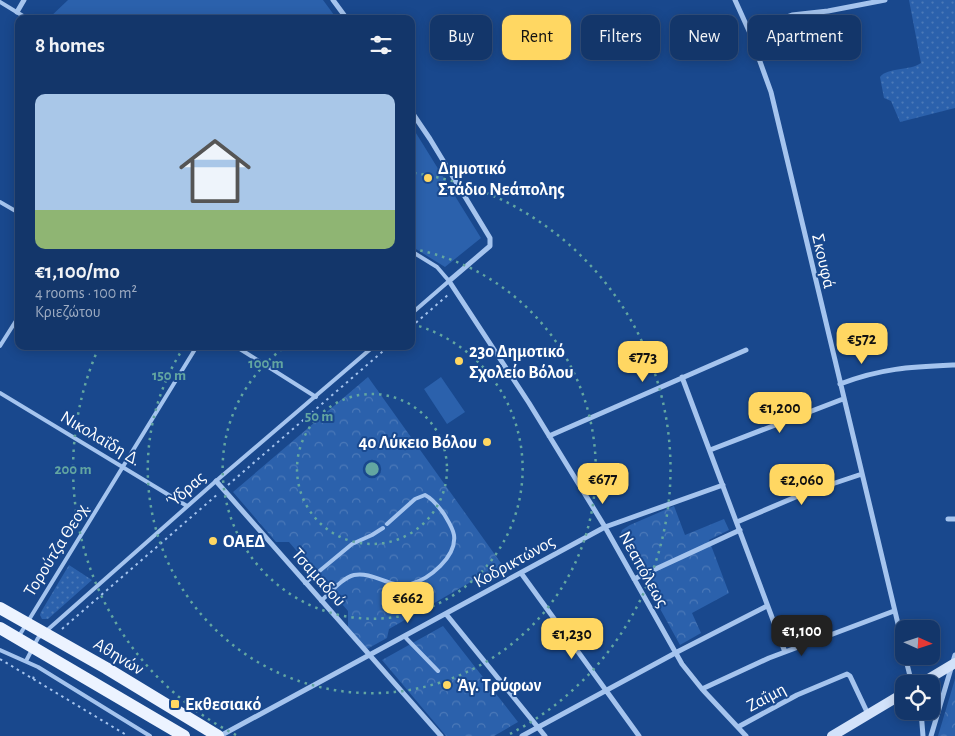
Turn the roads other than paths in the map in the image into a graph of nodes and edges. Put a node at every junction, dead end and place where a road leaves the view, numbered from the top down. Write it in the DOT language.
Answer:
graph roads {
  1 [pos="24,0"];
  2 [pos="334,0"];
  3 [pos="742,0"];
  4 [pos="885,0"];
  5 [pos="735,1"];
  6 [pos="0,2"];
  7 [pos="17,12"];
  8 [pos="22,15"];
  9 [pos="344,15"];
  10 [pos="792,15"];
  11 [pos="748,29"];
  12 [pos="760,60"];
  13 [pos="415,117"];
  14 [pos="0,202"];
  15 [pos="15,211"];
  16 [pos="415,254"];
  17 [pos="449,281"];
  18 [pos="415,311"];
  19 [pos="15,322"];
  20 [pos="0,346"];
  21 [pos="195,350"];
  22 [pos="241,350"];
  23 [pos="369,350"];
  24 [pos="746,350"];
  25 [pos="955,365"];
  26 [pos="682,377"];
  27 [pos="840,384"];
  28 [pos="0,393"];
  29 [pos="316,397"];
  30 [pos="843,399"];
  31 [pos="549,436"];
  32 [pos="710,450"];
  33 [pos="122,467"];
  34 [pos="862,474"];
  35 [pos="216,481"];
  36 [pos="723,484"];
  37 [pos="188,506"];
  38 [pos="948,518"];
  39 [pos="955,518"];
  40 [pos="737,522"];
  41 [pos="387,524"];
  42 [pos="605,527"];
  43 [pos="383,528"];
  44 [pos="740,530"];
  45 [pos="521,573"];
  46 [pos="634,579"];
  47 [pos="305,583"];
  48 [pos="321,601"];
  49 [pos="767,606"];
  50 [pos="0,608"];
  51 [pos="894,611"];
  52 [pos="446,614"];
  53 [pos="896,620"];
  54 [pos="26,623"];
  55 [pos="0,628"];
  56 [pos="44,633"];
  57 [pos="405,636"];
  58 [pos="17,638"];
  59 [pos="34,647"];
  60 [pos="0,650"];
  61 [pos="785,652"];
  62 [pos="675,653"];
  63 [pos="370,654"];
  64 [pos="26,661"];
  65 [pos="954,661"];
  66 [pos="438,671"];
  67 [pos="933,675"];
  68 [pos="702,689"];
  69 [pos="606,691"];
  70 [pos="895,698"];
  71 [pos="868,715"];
  72 [pos="922,720"];
  73 [pos="538,728"];
  74 [pos="738,728"];
  75 [pos="838,735"];
  76 [pos="150,736"];
  77 [pos="184,736"];
  78 [pos="219,736"];
  79 [pos="441,736"];
  80 [pos="522,736"];
  81 [pos="545,736"];
  82 [pos="639,736"];
  83 [pos="746,736"];
  84 [pos="923,736"];
  85 [pos="931,736"];
  1 -- 7 [label="street"];
  2 -- 9 [label="street"];
  3 -- 5 [label="street"];
  4 -- 10 [label="street"];
  5 -- 11 [label="street, Σκουφά"];
  6 -- 7 [label="lane"];
  7 -- 8 [label="lane"];
  12 -- 27 [label="street, Σκουφά"];
  13 -- 17 [label="street"];
  14 -- 15 [label="lane"];
  16 -- 17 [label="lane"];
  17 -- 18 [label="lane"];
  17 -- 31 [label="street, Νεαπόλεως"];
  19 -- 20 [label="lane"];
  21 -- 33 [label="lane, Τορούτζα Θεοχ."];
  22 -- 29 [label="lane"];
  23 -- 29 [label="lane, Ύδρας"];
  24 -- 26 [label="street"];
  25 -- 27 [label="street"];
  26 -- 31 [label="street"];
  26 -- 32 [label="street"];
  27 -- 30 [label="street, Σκουφά"];
  28 -- 33 [label="lane, Νικολαΐδη Δ."];
  29 -- 35 [label="lane, Ύδρας"];
  30 -- 32 [label="street"];
  30 -- 34 [label="street, Σκουφά"];
  31 -- 42 [label="street, Νεαπόλεως"];
  32 -- 36 [label="street"];
  33 -- 37 [label="lane, Νικολαΐδη Δ."];
  33 -- 54 [label="lane, Τορούτζα Θεοχ."];
  34 -- 40 [label="street"];
  34 -- 51 [label="street, Σκουφά"];
  35 -- 37 [label="lane, Ύδρας"];
  35 -- 47 [label="street, Τσαμαδού"];
  36 -- 40 [label="street"];
  36 -- 42 [label="street, Κοδρικτώνος"];
  37 -- 56 [label="lane, Ύδρας"];
  38 -- 39 [label="street"];
  40 -- 44 [label="street"];
  41 -- 48 [label="lane"];
  42 -- 45 [label="street, Κοδρικτώνος"];
  42 -- 46 [label="street, Νεαπόλεως"];
  43 -- 47 [label="lane"];
  44 -- 46 [label="street"];
  44 -- 49 [label="street"];
  45 -- 52 [label="street, Κοδρικτώνος"];
  45 -- 69 [label="street"];
  46 -- 62 [label="street, Νεαπόλεως"];
  47 -- 48 [label="street, Τσαμαδού"];
  48 -- 63 [label="street, Τσαμαδού"];
  49 -- 61 [label="street"];
  49 -- 62 [label="street"];
  50 -- 54 [label="main road, Αθηνών"];
  51 -- 53 [label="street, Σκουφά"];
  51 -- 61 [label="street"];
  52 -- 57 [label="street, Κοδρικτώνος"];
  52 -- 73 [label="street"];
  54 -- 56 [label="main road, Αθηνών"];
  54 -- 58 [label="lane, Τορούτζα Θεοχ."];
  55 -- 58 [label="main road, Αθηνών"];
  56 -- 59 [label="lane, Ύδρας"];
  56 -- 78 [label="main road, Αθηνών"];
  57 -- 63 [label="street, Κοδρικτώνος"];
  57 -- 66 [label="lane"];
  58 -- 59 [label="main road, Αθηνών"];
  59 -- 64 [label="lane, Ύδρας"];
  59 -- 77 [label="main road, Αθηνών"];
  60 -- 64 [label="lane"];
  61 -- 68 [label="street"];
  62 -- 68 [label="street, Νεαπόλεως"];
  62 -- 69 [label="street"];
  63 -- 78 [label="street, Κοδρικτώνος"];
  63 -- 79 [label="street, Τσαμαδού"];
  64 -- 76 [label="lane"];
  65 -- 67 [label="street"];
  65 -- 85 [label="street"];
  68 -- 74 [label="street, Νεαπόλεως"];
  69 -- 73 [label="street"];
  69 -- 82 [label="street"];
  70 -- 71 [label="street"];
  71 -- 74 [label="street, Ζαΐμη"];
  71 -- 75 [label="street"];
  72 -- 84 [label="street"];
  73 -- 80 [label="street"];
  73 -- 81 [label="street"];
  74 -- 83 [label="street, Νεαπόλεως"];
}
